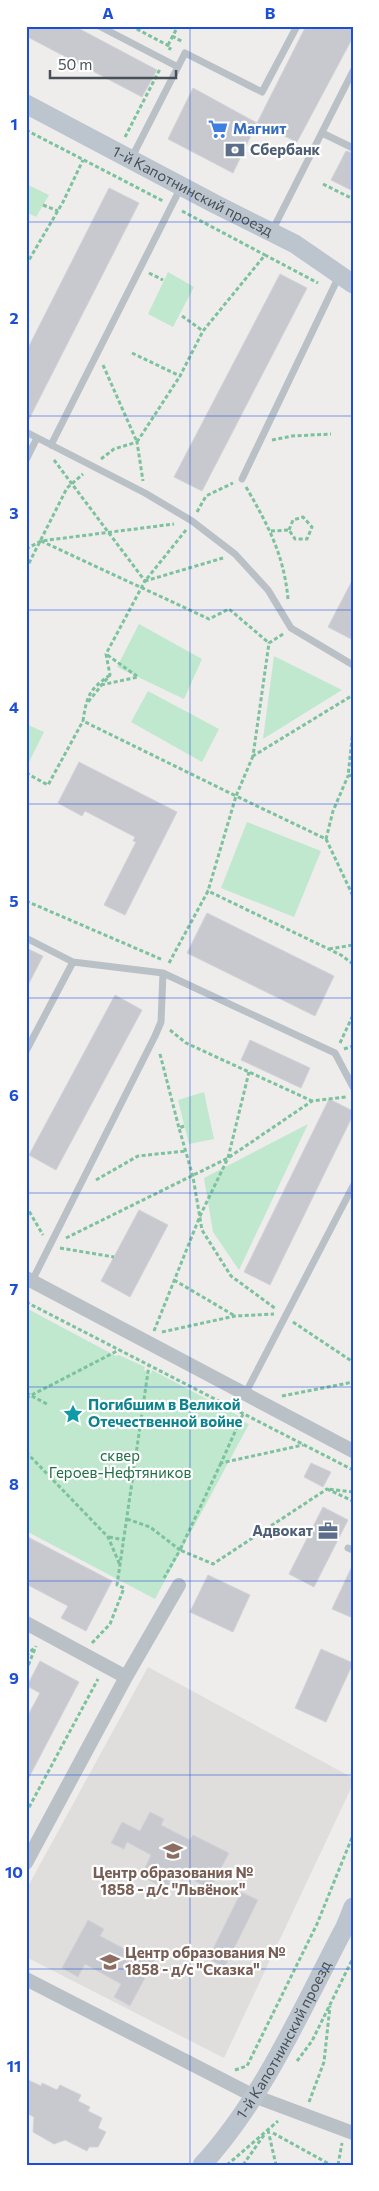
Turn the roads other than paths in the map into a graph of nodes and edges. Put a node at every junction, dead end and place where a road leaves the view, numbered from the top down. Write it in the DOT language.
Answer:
graph roads {
  1 [pos="99,26"];
  2 [pos="296,26"];
  3 [pos="178,67"];
  4 [pos="353,71"];
  5 [pos="26,104"];
  6 [pos="322,133"];
  7 [pos="353,148"];
  8 [pos="126,152"];
  9 [pos="181,186"];
  10 [pos="272,232"];
  11 [pos="342,283"];
  12 [pos="26,432"];
  13 [pos="37,438"];
  14 [pos="51,445"];
  15 [pos="26,460"];
  16 [pos="242,479"];
  17 [pos="353,665"];
  18 [pos="26,938"];
  19 [pos="72,962"];
  20 [pos="163,973"];
  21 [pos="26,1051"];
  22 [pos="353,1087"];
  23 [pos="353,1186"];
  24 [pos="29,1279"];
  25 [pos="245,1394"];
  26 [pos="353,1451"];
  27 [pos="179,1585"];
  28 [pos="26,1623"];
  29 [pos="126,1677"];
  30 [pos="26,1863"];
  31 [pos="353,1907"];
  32 [pos="26,1979"];
  33 [pos="254,2096"];
  34 [pos="348,2136"];
  35 [pos="202,2165"];
  1 -- 3 [label="lane"];
  2 -- 3 [label="lane"];
  3 -- 8 [label="lane"];
  4 -- 6 [label="lane"];
  5 -- 8 [label="street, 1-й Капотнинский проезд"];
  6 -- 7 [label="lane"];
  6 -- 10 [label="lane"];
  8 -- 9 [label="street, 1-й Капотнинский проезд"];
  9 -- 10 [label="street, 1-й Капотнинский проезд"];
  9 -- 14 [label="lane"];
  10 -- 11 [label="street, 1-й Капотнинский проезд"];
  11 -- 16 [label="lane"];
  12 -- 13 [label="lane"];
  13 -- 14 [label="lane"];
  13 -- 15 [label="lane"];
  14 -- 17 [label="lane"];
  18 -- 19 [label="lane"];
  19 -- 20 [label="lane"];
  19 -- 21 [label="lane"];
  20 -- 22 [label="lane"];
  20 -- 24 [label="lane"];
  23 -- 25 [label="lane"];
  24 -- 25 [label="street"];
  25 -- 26 [label="street"];
  27 -- 29 [label="street"];
  28 -- 29 [label="street"];
  29 -- 30 [label="street"];
  31 -- 33 [label="street, 1-й Капотнинский проезд"];
  32 -- 33 [label="street"];
  33 -- 34 [label="street"];
  33 -- 35 [label="street, 1-й Капотнинский проезд"];
}
